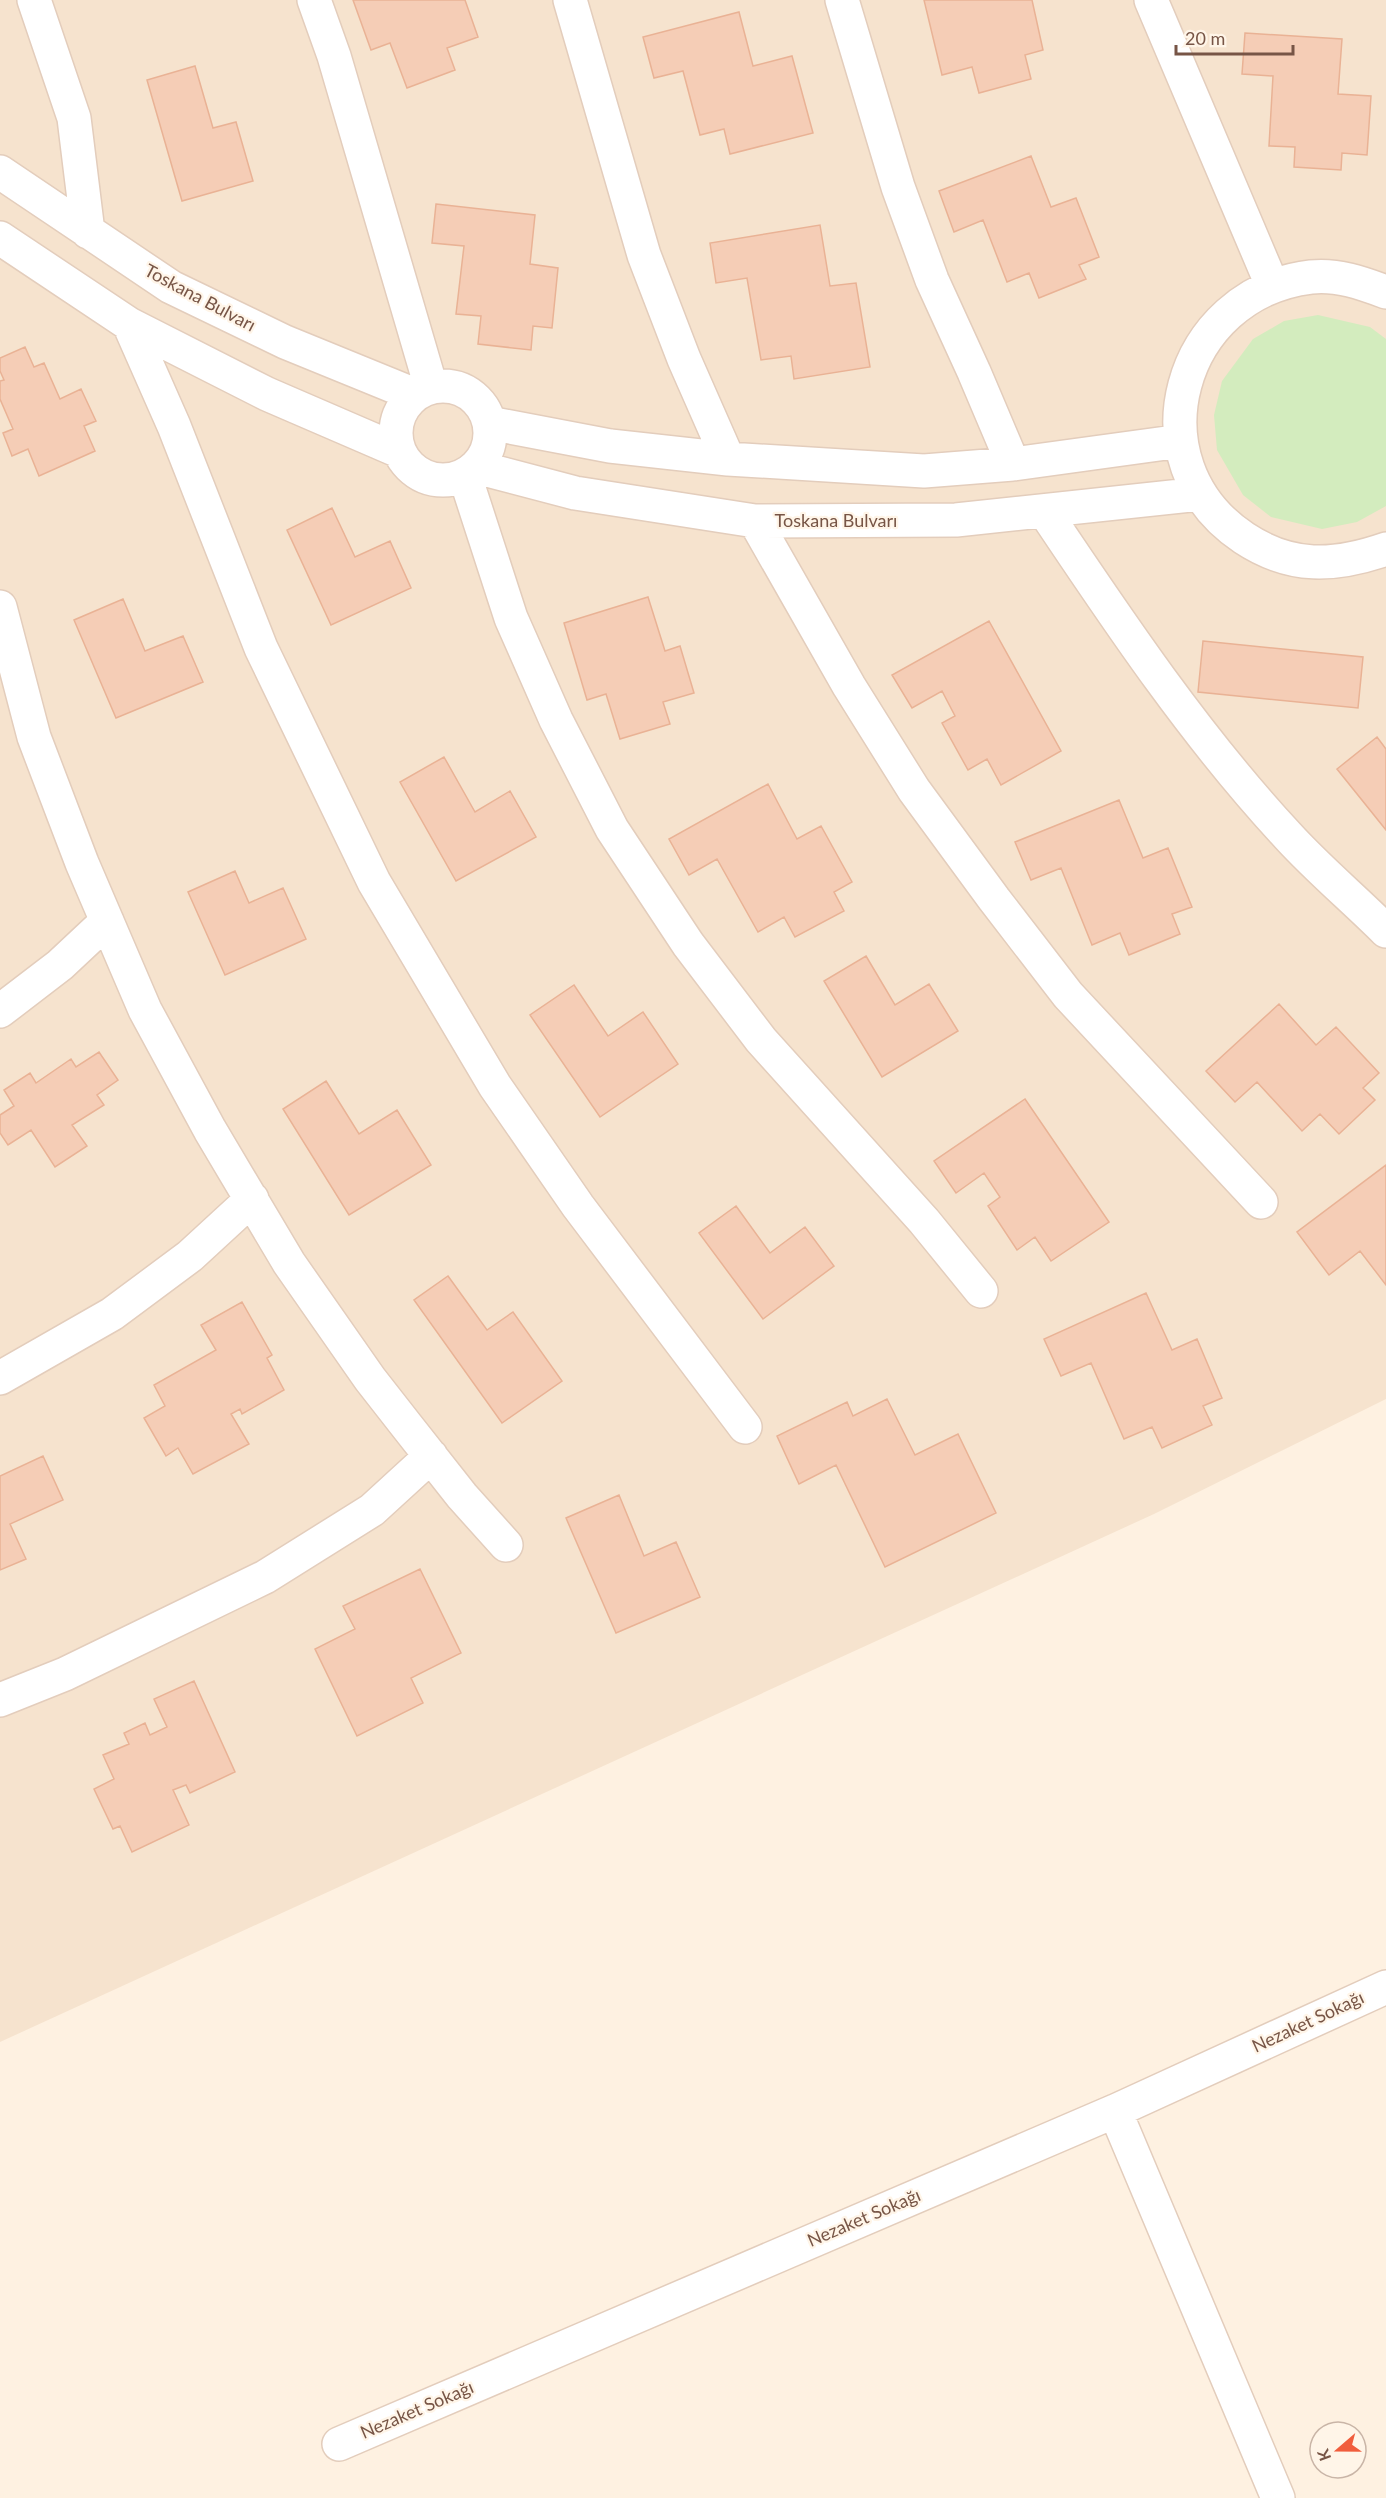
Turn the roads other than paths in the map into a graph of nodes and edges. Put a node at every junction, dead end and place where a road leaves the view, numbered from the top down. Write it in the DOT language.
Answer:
graph roads {
  1 [pos="34,0"];
  2 [pos="314,0"];
  3 [pos="570,0"];
  4 [pos="842,0"];
  5 [pos="1151,0"];
  6 [pos="0,172"];
  7 [pos="88,232"];
  8 [pos="0,238"];
  9 [pos="1272,285"];
  10 [pos="1386,292"];
  11 [pos="129,324"];
  12 [pos="423,391"];
  13 [pos="489,423"];
  14 [pos="1181,441"];
  15 [pos="399,451"];
  16 [pos="728,459"];
  17 [pos="1013,464"];
  18 [pos="470,472"];
  19 [pos="1200,494"];
  20 [pos="1045,512"];
  21 [pos="755,521"];
  22 [pos="1386,549"];
  23 [pos="0,607"];
  24 [pos="107,921"];
  25 [pos="1386,931"];
  26 [pos="0,1011"];
  27 [pos="252,1199"];
  28 [pos="1261,1202"];
  29 [pos="981,1291"];
  30 [pos="0,1378"];
  31 [pos="745,1427"];
  32 [pos="431,1456"];
  33 [pos="506,1545"];
  34 [pos="0,1700"];
  35 [pos="1386,1987"];
  36 [pos="1115,2111"];
  37 [pos="339,2444"];
  38 [pos="1278,2498"];
  1 -- 7 [label="street"];
  2 -- 12 [label="street"];
  3 -- 16 [label="street"];
  4 -- 17 [label="street"];
  5 -- 9 [label="street"];
  6 -- 7 [label="street, Toskana Bulvarı"];
  7 -- 12 [label="street, Toskana Bulvarı"];
  8 -- 11 [label="street, Toskana Bulvarı"];
  9 -- 10 [label="street"];
  9 -- 14 [label="street"];
  11 -- 15 [label="street, Toskana Bulvarı"];
  11 -- 31 [label="street"];
  12 -- 13 [label="street, Toskana Bulvarı"];
  12 -- 15 [label="street"];
  13 -- 16 [label="street"];
  13 -- 18 [label="street"];
  14 -- 17 [label="street"];
  14 -- 19 [label="street"];
  15 -- 18 [label="street, Toskana Bulvarı"];
  16 -- 17 [label="street"];
  18 -- 21 [label="street, Toskana Bulvarı"];
  18 -- 29 [label="street"];
  19 -- 20 [label="street, Toskana Bulvarı"];
  19 -- 22 [label="street"];
  20 -- 21 [label="street, Toskana Bulvarı"];
  20 -- 25 [label="street"];
  21 -- 28 [label="street"];
  23 -- 24 [label="street"];
  24 -- 26 [label="street"];
  24 -- 27 [label="street"];
  27 -- 30 [label="street"];
  27 -- 32 [label="street"];
  32 -- 33 [label="street"];
  32 -- 34 [label="street"];
  35 -- 36 [label="street, Nezaket Sokağı"];
  36 -- 37 [label="street, Nezaket Sokağı"];
  36 -- 38 [label="street"];
}
